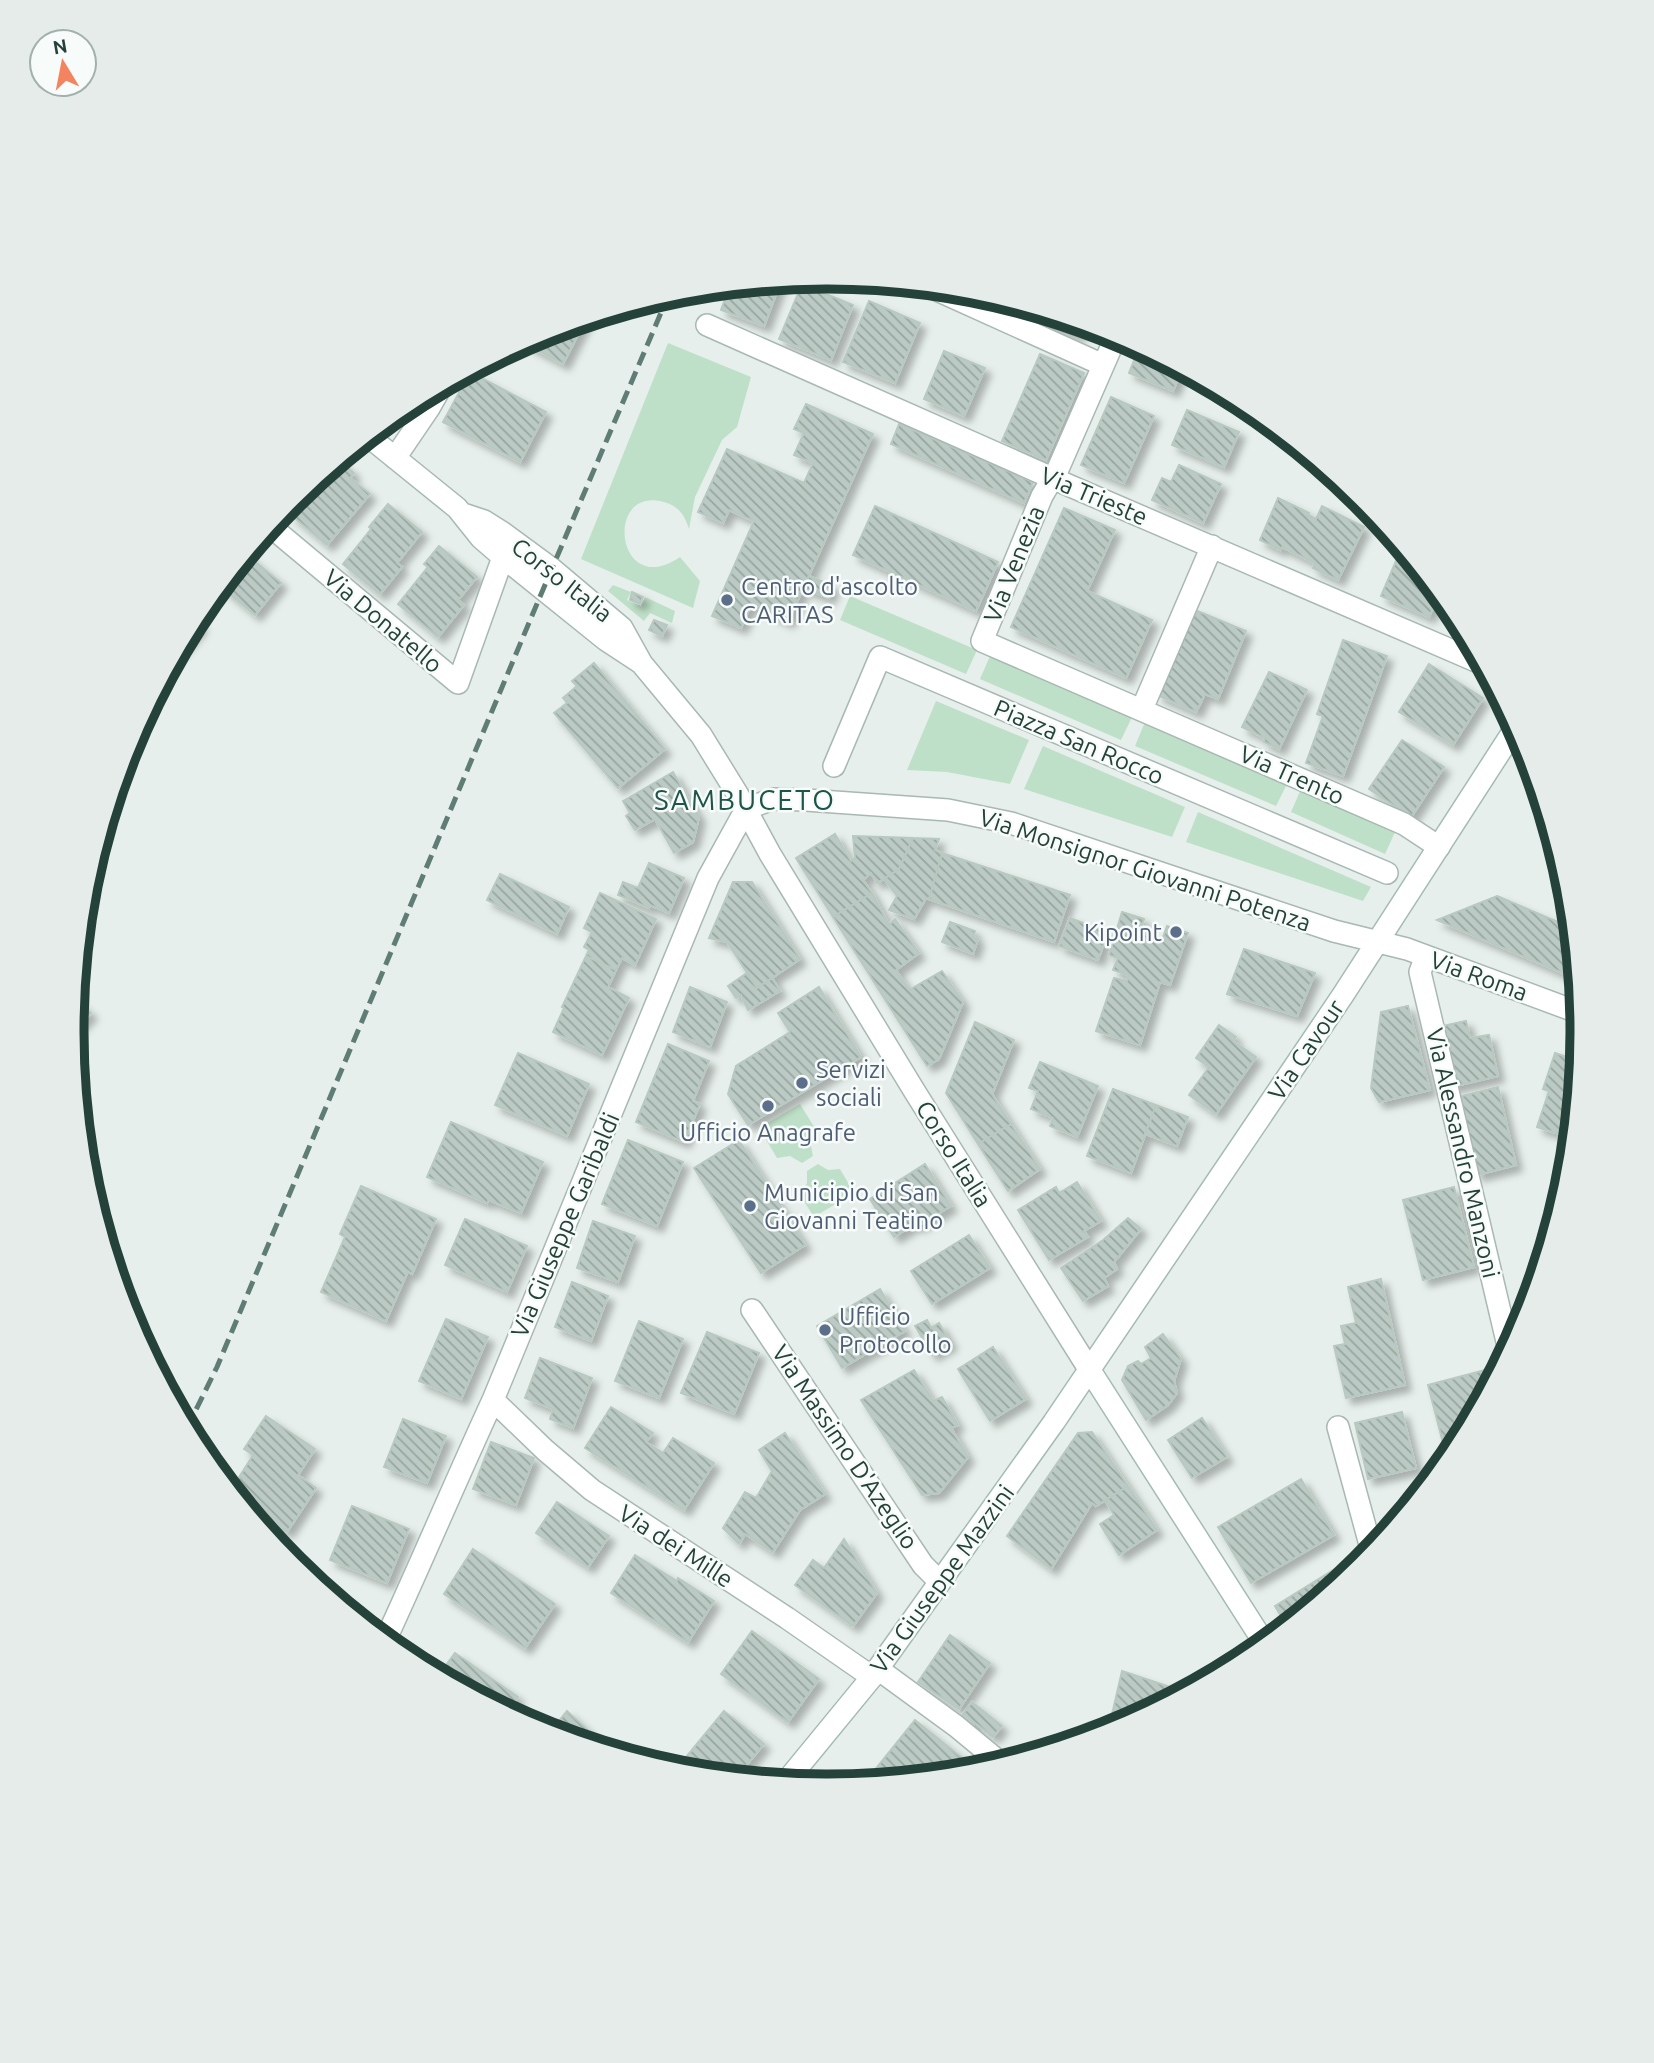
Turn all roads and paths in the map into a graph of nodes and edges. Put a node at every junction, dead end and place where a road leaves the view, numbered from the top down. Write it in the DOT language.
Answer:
graph roads {
  1 [pos="962,301"];
  2 [pos="707,325"];
  3 [pos="1112,345"];
  4 [pos="1103,365"];
  5 [pos="432,403"];
  6 [pos="375,442"];
  7 [pos="395,458"];
  8 [pos="1052,478"];
  9 [pos="463,514"];
  10 [pos="277,532"];
  11 [pos="1212,546"];
  12 [pos="503,556"];
  13 [pos="982,641"];
  14 [pos="1469,658"];
  15 [pos="642,664"];
  16 [pos="1142,709"];
  17 [pos="1509,738"];
  18 [pos="834,766"];
  19 [pos="746,809"];
  20 [pos="1439,847"];
  21 [pos="1387,873"];
  22 [pos="1377,943"];
  23 [pos="1426,956"];
  24 [pos="1569,1009"];
  25 [pos="752,1310"];
  26 [pos="1505,1333"];
  27 [pos="1089,1369"];
  28 [pos="493,1400"];
  29 [pos="1338,1427"];
  30 [pos="1369,1539"];
  31 [pos="940,1582"];
  32 [pos="390,1632"];
  33 [pos="1259,1635"];
  34 [pos="875,1673"];
  35 [pos="992,1755"];
  36 [pos="793,1773"];
  1 -- 4 [label="street"];
  2 -- 8 [label="street, Via Trieste"];
  3 -- 4 [label="street, Via Venezia"];
  4 -- 8 [label="street, Via Venezia"];
  5 -- 7 [label="street"];
  6 -- 7 [label="street, Corso Italia"];
  7 -- 9 [label="street, Corso Italia"];
  8 -- 11 [label="street, Via Trieste"];
  8 -- 13 [label="street, Via Venezia"];
  9 -- 12 [label="street, Corso Italia"];
  9 -- 15 [label="street, Corso Italia"];
  10 -- 12 [label="street, Via Donatello"];
  11 -- 14 [label="street, Via Trieste"];
  11 -- 16 [label="street"];
  12 -- 15 [label="street, Corso Italia"];
  13 -- 16 [label="street, Via Trento"];
  15 -- 19 [label="street, Corso Italia"];
  16 -- 20 [label="street, Via Trento"];
  17 -- 20 [label="street, Via Cavour"];
  18 -- 21 [label="street, Piazza San Rocco"];
  19 -- 22 [label="street, Via Monsignor Giovanni Potenza"];
  19 -- 27 [label="street, Corso Italia"];
  19 -- 28 [label="street, Via Giuseppe Garibaldi"];
  20 -- 22 [label="street, Via Cavour"];
  22 -- 23 [label="street, Via Roma"];
  22 -- 27 [label="street, Via Cavour"];
  23 -- 24 [label="street, Via Roma"];
  23 -- 26 [label="street, Via Alessandro Manzoni"];
  25 -- 31 [label="street, Via Massimo D'Azeglio"];
  27 -- 31 [label="street, Via Giuseppe Mazzini"];
  27 -- 33 [label="street, Corso Italia"];
  28 -- 32 [label="street, Via Giuseppe Garibaldi"];
  28 -- 34 [label="street, Via dei Mille"];
  29 -- 30 [label="street"];
  31 -- 34 [label="street, Via Giuseppe Mazzini"];
  34 -- 35 [label="street, Via dei Mille"];
  34 -- 36 [label="street, Via Giuseppe Mazzini"];
}
